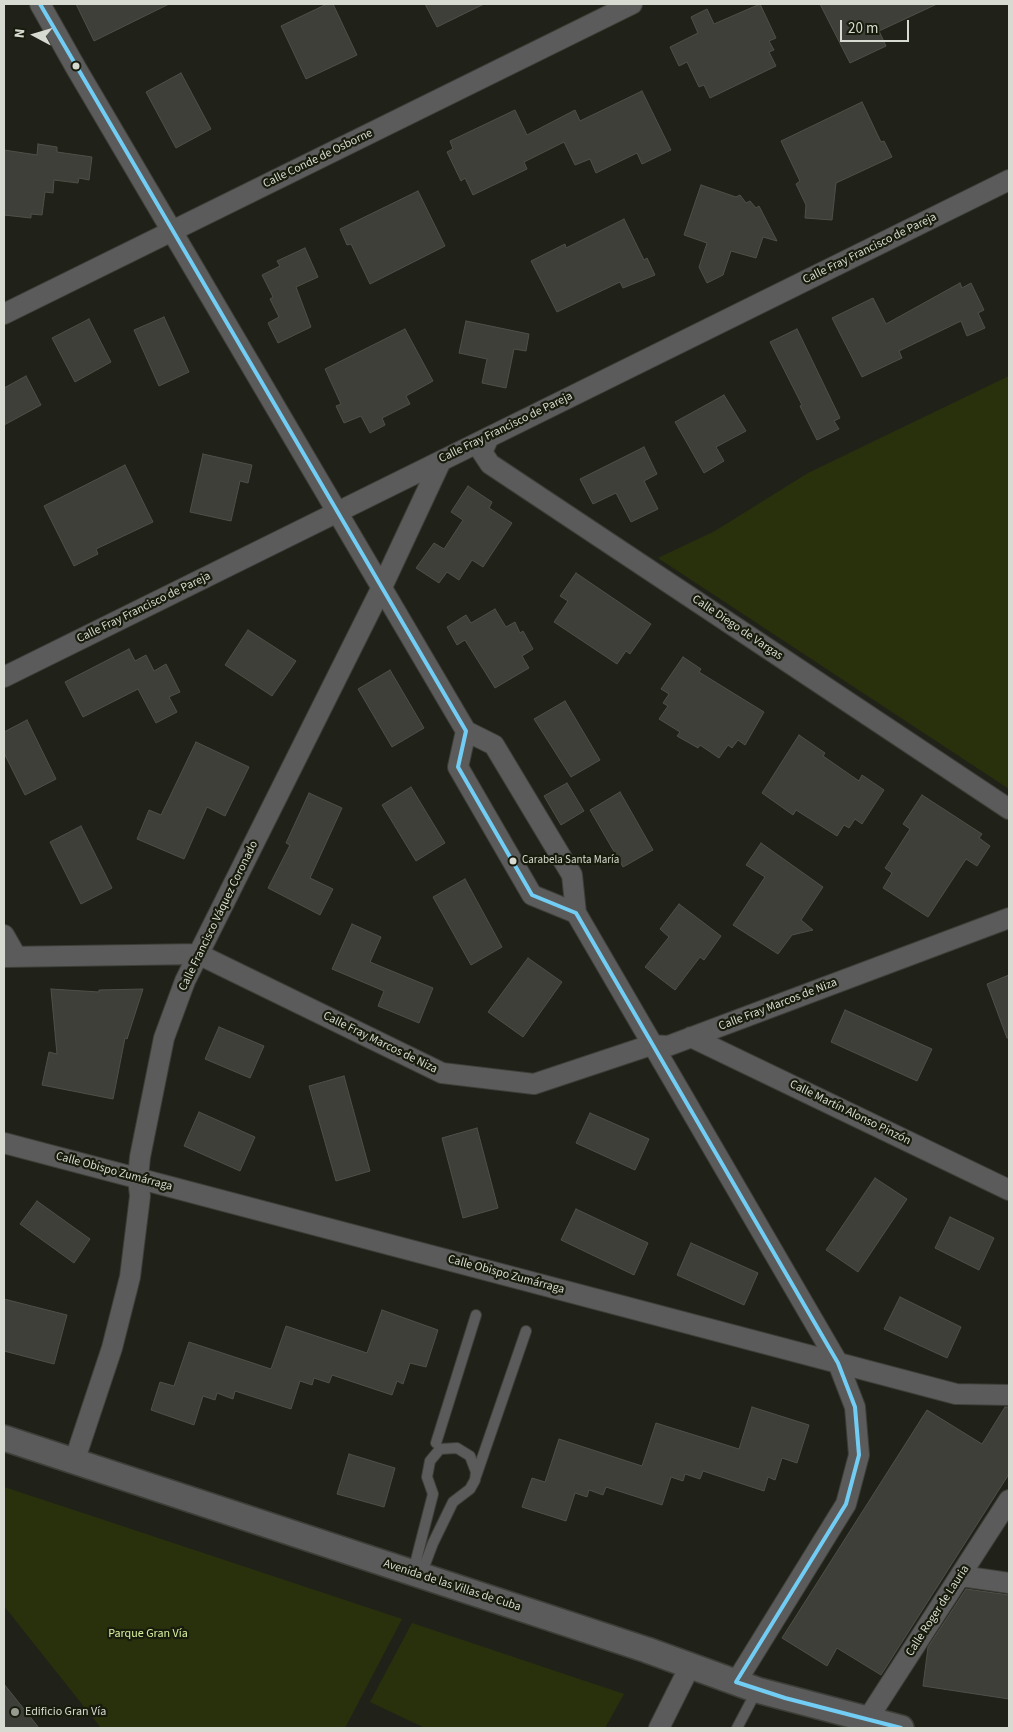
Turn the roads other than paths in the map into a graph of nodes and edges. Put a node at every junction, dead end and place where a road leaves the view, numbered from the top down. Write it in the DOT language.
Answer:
graph roads {
  1 [pos="40,4"];
  2 [pos="632,4"];
  3 [pos="1009,180"];
  4 [pos="173,230"];
  5 [pos="4,314"];
  6 [pos="489,437"];
  7 [pos="441,461"];
  8 [pos="338,513"];
  9 [pos="382,587"];
  10 [pos="4,677"];
  11 [pos="466,731"];
  12 [pos="1009,809"];
  13 [pos="576,913"];
  14 [pos="1009,918"];
  15 [pos="4,935"];
  16 [pos="198,954"];
  17 [pos="10,956"];
  18 [pos="692,1037"];
  19 [pos="651,1045"];
  20 [pos="4,1143"];
  21 [pos="138,1178"];
  22 [pos="1009,1190"];
  23 [pos="476,1315"];
  24 [pos="526,1331"];
  25 [pos="838,1363"];
  26 [pos="1009,1395"];
  27 [pos="4,1438"];
  28 [pos="436,1443"];
  29 [pos="75,1459"];
  30 [pos="475,1480"];
  31 [pos="1009,1500"];
  32 [pos="1009,1532"];
  33 [pos="986,1538"];
  34 [pos="417,1575"];
  35 [pos="961,1576"];
  36 [pos="1009,1583"];
  37 [pos="690,1666"];
  38 [pos="746,1686"];
  39 [pos="867,1720"];
  40 [pos="659,1728"];
  41 [pos="737,1728"];
  42 [pos="901,1728"];
  1 -- 4 [label="street"];
  2 -- 4 [label="street, Calle Conde de Osborne"];
  3 -- 6 [label="street, Calle Fray Francisco de Pareja"];
  4 -- 5 [label="street, Calle Conde de Osborne"];
  4 -- 8 [label="street"];
  6 -- 7 [label="street, Calle Fray Francisco de Pareja"];
  6 -- 12 [label="street, Calle Diego de Vargas"];
  7 -- 8 [label="street, Calle Fray Francisco de Pareja"];
  7 -- 9 [label="street, Calle Francisco Váquez Coronado"];
  8 -- 9 [label="street"];
  8 -- 10 [label="street, Calle Fray Francisco de Pareja"];
  9 -- 11 [label="street"];
  9 -- 16 [label="street, Calle Francisco Váquez Coronado"];
  11 -- 13 [label="street"];
  11 -- 13 [label="street"];
  13 -- 19 [label="street"];
  14 -- 18 [label="street, Calle Fray Marcos de Niza"];
  15 -- 17 [label="street"];
  16 -- 17 [label="street, Calle Fray Marcos de Niza"];
  16 -- 19 [label="street, Calle Fray Marcos de Niza"];
  16 -- 21 [label="street, Calle Francisco Váquez Coronado"];
  18 -- 19 [label="street, Calle Fray Marcos de Niza"];
  18 -- 22 [label="street, Calle Martín Alonso Pinzón"];
  19 -- 25 [label="street"];
  20 -- 21 [label="street, Calle Obispo Zumárraga"];
  21 -- 25 [label="street, Calle Obispo Zumárraga"];
  21 -- 29 [label="street, Calle Francisco Váquez Coronado"];
  23 -- 28 [label="lane"];
  24 -- 30 [label="lane"];
  25 -- 26 [label="street, Calle Obispo Zumárraga"];
  25 -- 38 [label="street"];
  27 -- 29 [label="street, Avenida de las Villas de Cuba"];
  29 -- 34 [label="street, Avenida de las Villas de Cuba"];
  30 -- 34 [label="lane"];
  30 -- 34 [label="lane"];
  31 -- 33 [label="street, Calle Roger de Lauria"];
  32 -- 33 [label="street"];
  33 -- 35 [label="street, Calle Roger de Lauria"];
  34 -- 37 [label="street, Avenida de las Villas de Cuba"];
  35 -- 36 [label="street"];
  35 -- 39 [label="street, Calle Roger de Lauria"];
  37 -- 38 [label="street, Avenida de las Villas de Cuba"];
  37 -- 40 [label="street"];
  38 -- 39 [label="street, Avenida de las Villas de Cuba"];
  38 -- 41 [label="lane"];
  39 -- 42 [label="street, Avenida de las Villas de Cuba"];
}
